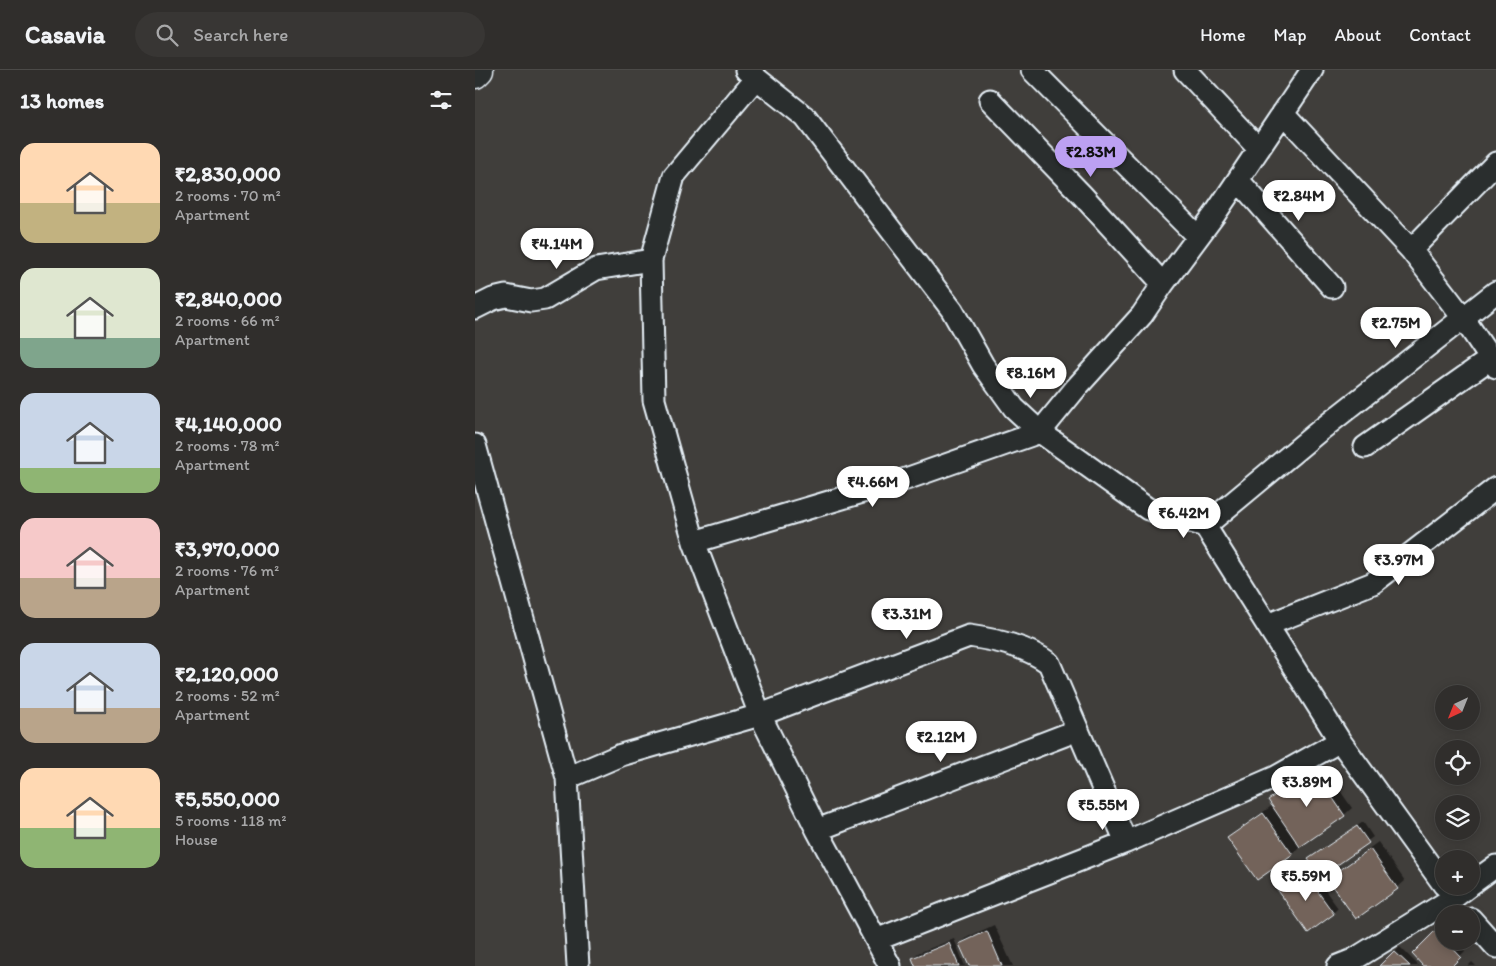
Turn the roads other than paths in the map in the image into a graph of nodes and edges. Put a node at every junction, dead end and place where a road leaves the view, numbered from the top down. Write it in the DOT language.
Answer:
graph roads {
  1 [pos="479,70"];
  2 [pos="1032,70"];
  3 [pos="1185,70"];
  4 [pos="1312,70"];
  5 [pos="475,74"];
  6 [pos="751,74"];
  7 [pos="990,100"];
  8 [pos="1283,113"];
  9 [pos="1259,149"];
  10 [pos="1496,163"];
  11 [pos="1238,180"];
  12 [pos="1198,236"];
  13 [pos="1411,250"];
  14 [pos="651,260"];
  15 [pos="1163,284"];
  16 [pos="1332,287"];
  17 [pos="1496,292"];
  18 [pos="475,308"];
  19 [pos="1464,319"];
  20 [pos="1493,363"];
  21 [pos="1039,432"];
  22 [pos="475,445"];
  23 [pos="1365,447"];
  24 [pos="1496,488"];
  25 [pos="1205,526"];
  26 [pos="694,542"];
  27 [pos="1267,625"];
  28 [pos="759,715"];
  29 [pos="1078,730"];
  30 [pos="1339,741"];
  31 [pos="567,778"];
  32 [pos="817,830"];
  33 [pos="1126,842"];
  34 [pos="1435,863"];
  35 [pos="1496,866"];
  36 [pos="1480,877"];
  37 [pos="1453,895"];
  38 [pos="1480,929"];
  39 [pos="876,940"];
  40 [pos="1496,948"];
  41 [pos="578,966"];
  42 [pos="890,966"];
  43 [pos="1338,966"];
  1 -- 5 [label="street"];
  2 -- 12 [label="street"];
  3 -- 9 [label="street"];
  4 -- 8 [label="street"];
  6 -- 14 [label="street"];
  6 -- 21 [label="street"];
  7 -- 15 [label="street"];
  8 -- 9 [label="street"];
  8 -- 13 [label="street"];
  9 -- 11 [label="street"];
  10 -- 13 [label="street"];
  11 -- 12 [label="street"];
  11 -- 16 [label="street"];
  12 -- 15 [label="street"];
  13 -- 19 [label="street"];
  14 -- 18 [label="street"];
  14 -- 26 [label="street"];
  15 -- 21 [label="street"];
  17 -- 19 [label="street"];
  19 -- 20 [label="street"];
  19 -- 25 [label="street"];
  20 -- 23 [label="street"];
  21 -- 25 [label="street"];
  21 -- 26 [label="street"];
  22 -- 31 [label="street"];
  24 -- 27 [label="street"];
  25 -- 27 [label="street"];
  26 -- 28 [label="street"];
  27 -- 30 [label="street"];
  28 -- 29 [label="street"];
  28 -- 31 [label="street"];
  28 -- 32 [label="street"];
  29 -- 32 [label="street"];
  29 -- 33 [label="street"];
  30 -- 33 [label="street"];
  30 -- 34 [label="street"];
  31 -- 41 [label="street"];
  32 -- 39 [label="street"];
  33 -- 39 [label="street"];
  35 -- 36 [label="street"];
  37 -- 43 [label="street"];
  38 -- 40 [label="street"];
  39 -- 42 [label="street"];
}
